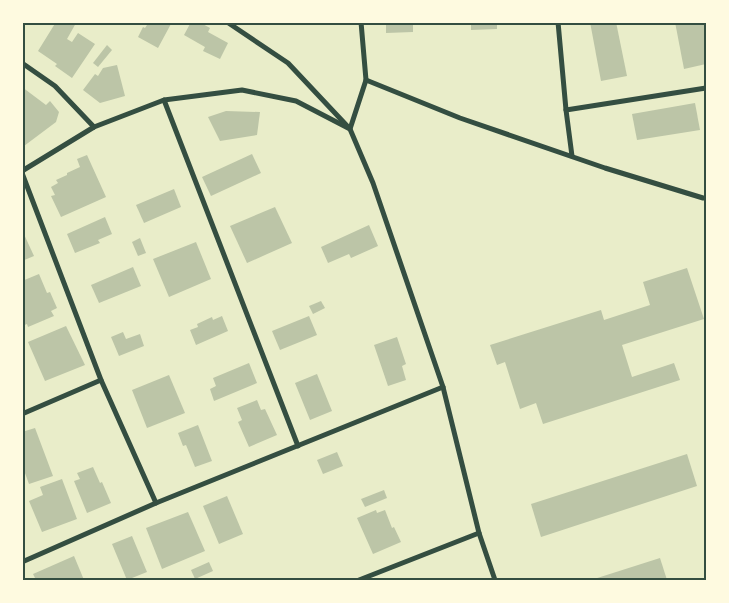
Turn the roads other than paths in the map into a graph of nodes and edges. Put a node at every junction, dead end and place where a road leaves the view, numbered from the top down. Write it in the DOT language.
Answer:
graph roads {
  1 [pos="227,22"];
  2 [pos="361,22"];
  3 [pos="558,22"];
  4 [pos="22,63"];
  5 [pos="366,80"];
  6 [pos="706,88"];
  7 [pos="164,100"];
  8 [pos="566,110"];
  9 [pos="94,127"];
  10 [pos="350,129"];
  11 [pos="572,156"];
  12 [pos="22,172"];
  13 [pos="706,198"];
  14 [pos="101,380"];
  15 [pos="443,387"];
  16 [pos="22,414"];
  17 [pos="298,446"];
  18 [pos="156,503"];
  19 [pos="479,533"];
  20 [pos="22,562"];
  21 [pos="359,580"];
  22 [pos="495,580"];
  1 -- 10 [label="street"];
  2 -- 5 [label="street"];
  3 -- 8 [label="street"];
  4 -- 9 [label="street"];
  5 -- 10 [label="street"];
  5 -- 11 [label="street"];
  6 -- 8 [label="street"];
  7 -- 9 [label="street"];
  7 -- 10 [label="street"];
  7 -- 17 [label="street"];
  8 -- 11 [label="street"];
  9 -- 12 [label="street"];
  10 -- 15 [label="street"];
  11 -- 13 [label="street"];
  12 -- 14 [label="street"];
  14 -- 16 [label="street"];
  14 -- 18 [label="street"];
  15 -- 17 [label="street"];
  15 -- 19 [label="street"];
  17 -- 18 [label="street"];
  18 -- 20 [label="street"];
  19 -- 21 [label="street"];
  19 -- 22 [label="street"];
}
